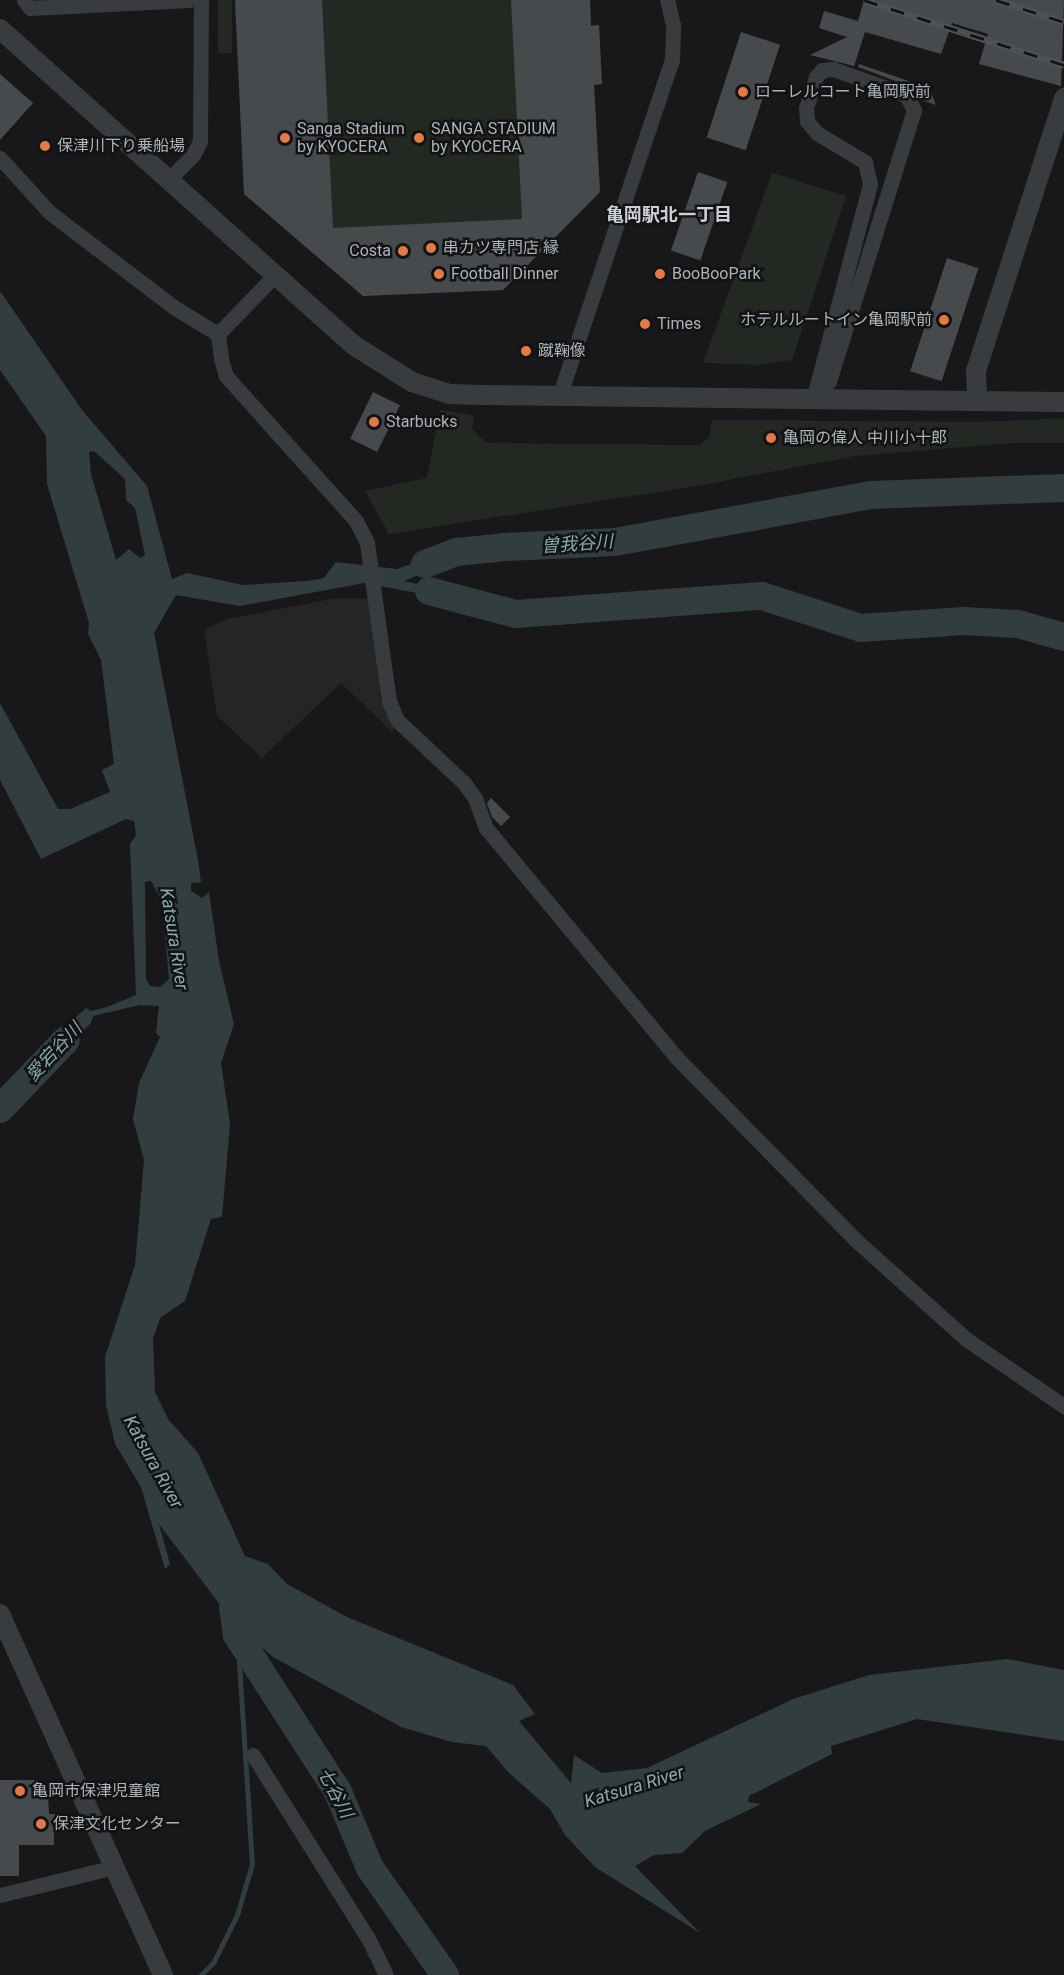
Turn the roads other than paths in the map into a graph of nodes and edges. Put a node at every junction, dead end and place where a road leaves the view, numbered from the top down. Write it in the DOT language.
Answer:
graph roads {
  1 [pos="24,0"];
  2 [pos="190,0"];
  3 [pos="201,0"];
  4 [pos="667,0"];
  5 [pos="150,1"];
  6 [pos="0,29"];
  7 [pos="1064,98"];
  8 [pos="0,158"];
  9 [pos="170,178"];
  10 [pos="274,276"];
  11 [pos="219,334"];
  12 [pos="559,397"];
  13 [pos="976,399"];
  14 [pos="813,400"];
  15 [pos="1064,402"];
  16 [pos="1064,1406"];
  17 [pos="0,1614"];
  18 [pos="252,1755"];
  19 [pos="115,1867"];
  20 [pos="0,1895"];
  21 [pos="163,1975"];
  22 [pos="386,1975"];
  1 -- 5 [label="street"];
  2 -- 5 [label="street"];
  3 -- 9 [label="street"];
  4 -- 12 [label="street"];
  6 -- 9 [label="street"];
  7 -- 13 [label="street"];
  8 -- 11 [label="street"];
  9 -- 10 [label="street"];
  10 -- 11 [label="street"];
  10 -- 12 [label="street"];
  11 -- 16 [label="street"];
  12 -- 14 [label="street"];
  13 -- 14 [label="street"];
  13 -- 15 [label="street"];
  14 -- 14 [label="street"];
  17 -- 19 [label="street"];
  18 -- 22 [label="street"];
  19 -- 20 [label="street"];
  19 -- 21 [label="street"];
}
